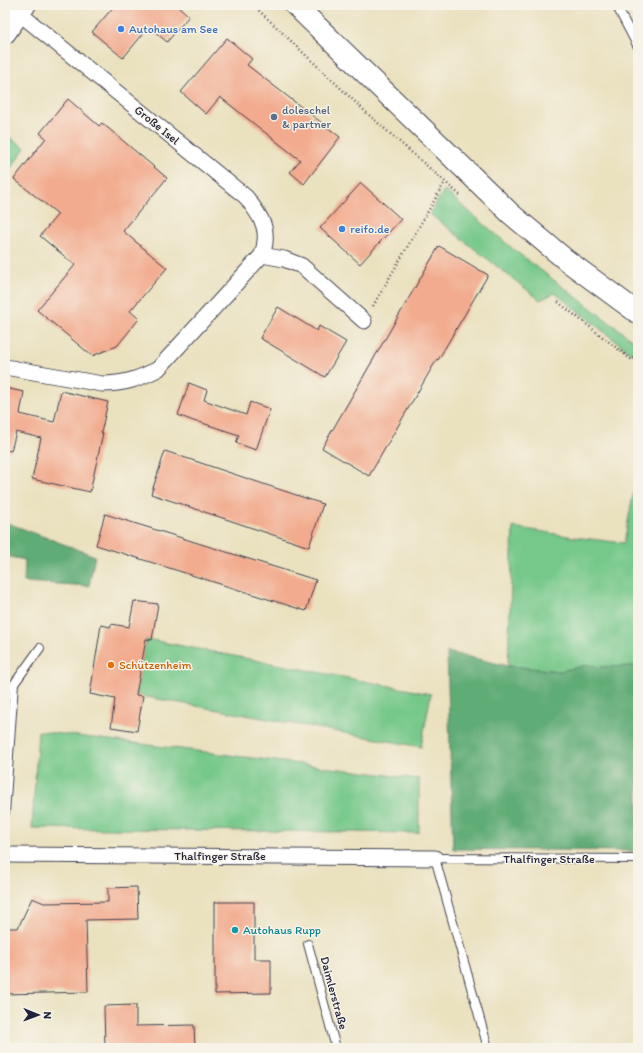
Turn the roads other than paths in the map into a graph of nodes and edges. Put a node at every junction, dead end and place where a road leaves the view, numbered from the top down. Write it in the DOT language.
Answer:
graph roads {
  1 [pos="295,5"];
  2 [pos="616,5"];
  3 [pos="22,9"];
  4 [pos="5,32"];
  5 [pos="638,46"];
  6 [pos="262,255"];
  7 [pos="638,312"];
  8 [pos="364,321"];
  9 [pos="5,367"];
  10 [pos="40,648"];
  11 [pos="5,813"];
  12 [pos="5,855"];
  13 [pos="435,858"];
  14 [pos="638,859"];
  15 [pos="308,944"];
  16 [pos="336,1048"];
  17 [pos="488,1048"];
  1 -- 7 [label="street"];
  2 -- 5 [label="lane"];
  3 -- 4 [label="street"];
  3 -- 6 [label="street, Große Isel"];
  6 -- 8 [label="street"];
  6 -- 9 [label="street"];
  10 -- 11 [label="lane"];
  12 -- 13 [label="street, Thalfinger Straße"];
  13 -- 14 [label="lane, Thalfinger Straße"];
  13 -- 17 [label="lane"];
  15 -- 16 [label="lane, Daimlerstraße"];
}
